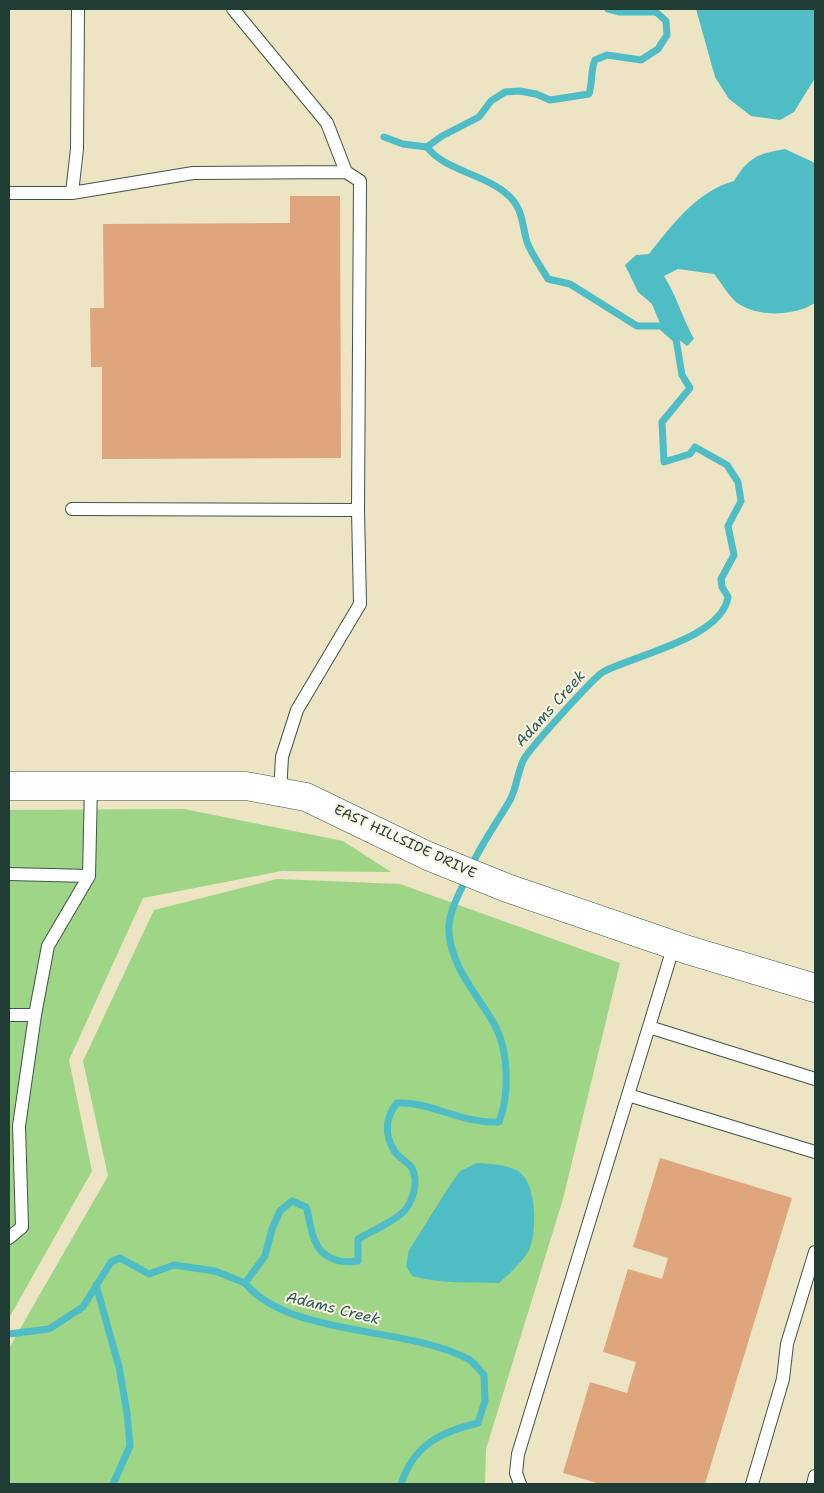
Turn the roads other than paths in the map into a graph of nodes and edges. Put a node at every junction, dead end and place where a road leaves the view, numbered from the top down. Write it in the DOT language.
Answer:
graph roads {
  1 [pos="78,9"];
  2 [pos="233,9"];
  3 [pos="346,172"];
  4 [pos="9,193"];
  5 [pos="72,193"];
  6 [pos="72,509"];
  7 [pos="358,510"];
  8 [pos="91,785"];
  9 [pos="9,786"];
  10 [pos="280,792"];
  11 [pos="9,874"];
  12 [pos="89,876"];
  13 [pos="674,945"];
  14 [pos="815,988"];
  15 [pos="9,1015"];
  16 [pos="35,1015"];
  17 [pos="649,1027"];
  18 [pos="815,1079"];
  19 [pos="628,1095"];
  20 [pos="815,1152"];
  21 [pos="9,1238"];
  22 [pos="815,1252"];
  23 [pos="815,1476"];
  24 [pos="520,1484"];
  25 [pos="752,1484"];
  26 [pos="813,1484"];
  1 -- 5 [label="lane"];
  2 -- 3 [label="lane"];
  3 -- 5 [label="lane"];
  3 -- 7 [label="lane"];
  4 -- 5 [label="lane"];
  6 -- 7 [label="lane"];
  7 -- 10 [label="lane"];
  8 -- 9 [label="street, EAST HILLSIDE DRIVE"];
  8 -- 10 [label="street, EAST HILLSIDE DRIVE"];
  8 -- 12 [label="lane"];
  10 -- 13 [label="street, EAST HILLSIDE DRIVE"];
  11 -- 12 [label="lane"];
  12 -- 16 [label="lane"];
  13 -- 14 [label="street, EAST HILLSIDE DRIVE"];
  13 -- 17 [label="lane"];
  15 -- 16 [label="lane"];
  16 -- 21 [label="lane"];
  17 -- 18 [label="lane"];
  17 -- 19 [label="lane"];
  19 -- 20 [label="lane"];
  19 -- 24 [label="lane"];
  22 -- 25 [label="lane"];
  23 -- 26 [label="lane"];
}
